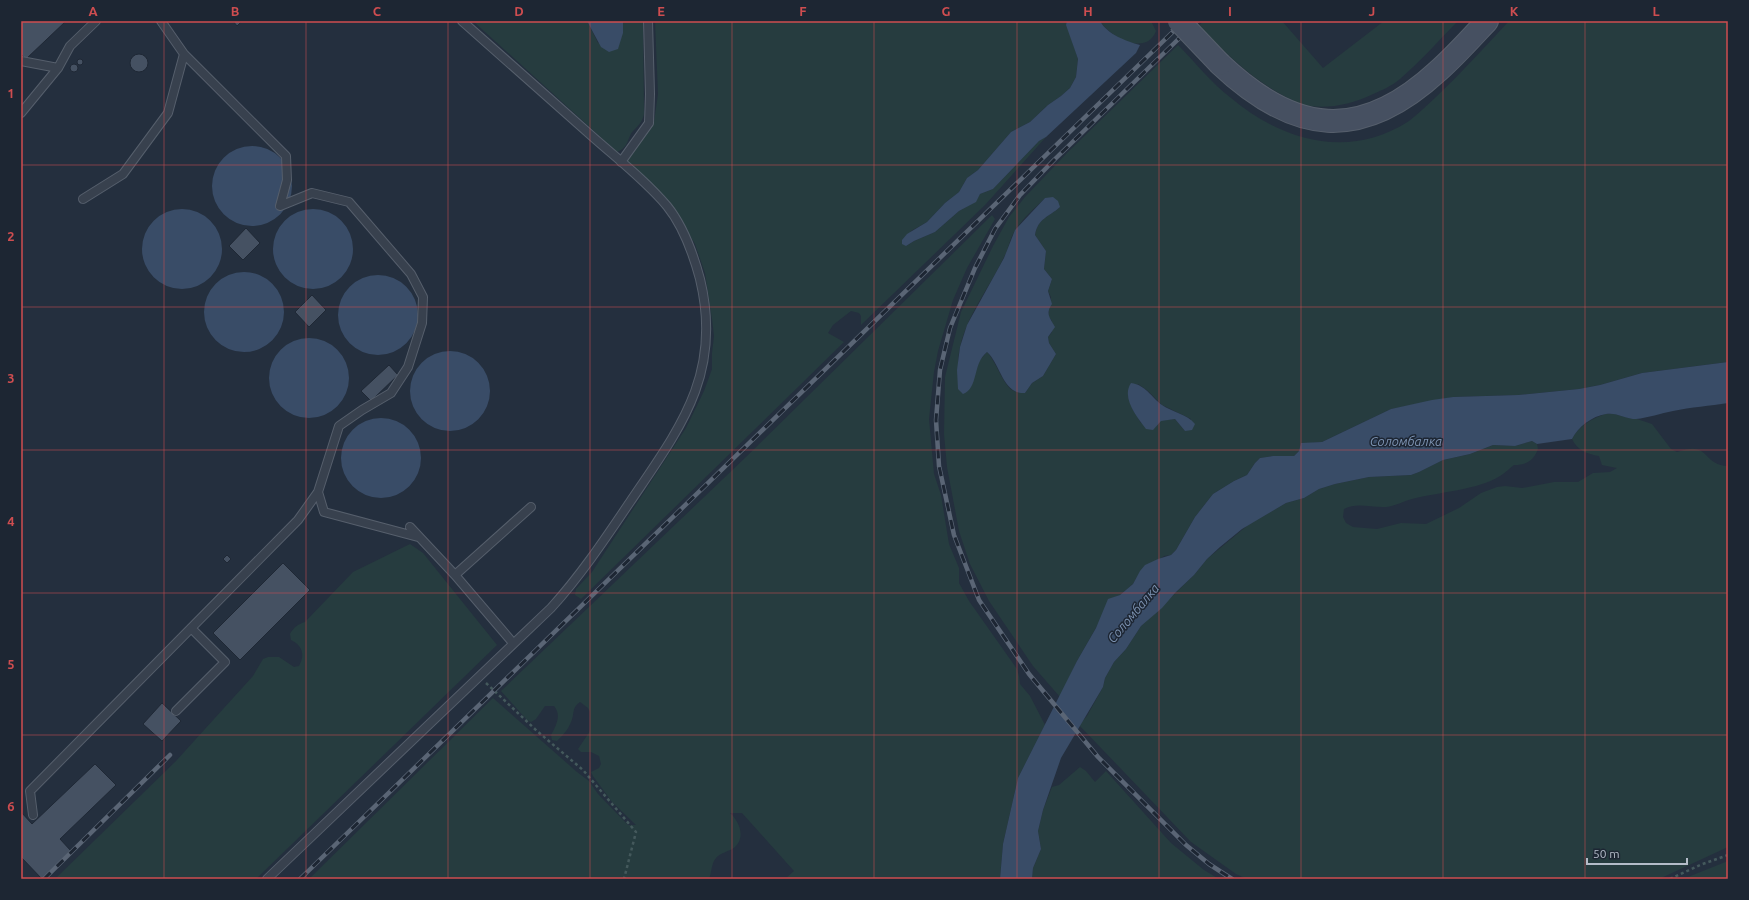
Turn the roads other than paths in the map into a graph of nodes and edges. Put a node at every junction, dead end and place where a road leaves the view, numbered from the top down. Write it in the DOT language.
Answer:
graph roads {
  1 [pos="96,21"];
  2 [pos="161,21"];
  3 [pos="462,21"];
  4 [pos="648,21"];
  5 [pos="1179,21"];
  6 [pos="1487,21"];
  7 [pos="184,54"];
  8 [pos="21,61"];
  9 [pos="58,68"];
  10 [pos="21,113"];
  11 [pos="621,162"];
  12 [pos="83,199"];
  13 [pos="318,492"];
  14 [pos="531,507"];
  15 [pos="410,527"];
  16 [pos="418,537"];
  17 [pos="455,575"];
  18 [pos="191,628"];
  19 [pos="513,644"];
  20 [pos="176,711"];
  21 [pos="33,815"];
  22 [pos="267,879"];
  1 -- 9 [label="lane"];
  2 -- 7 [label="lane"];
  3 -- 11 [label="lane"];
  4 -- 11 [label="lane"];
  5 -- 6 [label="main road, bridge"];
  7 -- 12 [label="lane"];
  7 -- 13 [label="lane"];
  8 -- 9 [label="lane"];
  9 -- 10 [label="lane"];
  11 -- 19 [label="lane"];
  13 -- 16 [label="lane"];
  13 -- 18 [label="lane"];
  14 -- 17 [label="lane"];
  15 -- 16 [label="lane"];
  16 -- 17 [label="lane"];
  17 -- 19 [label="lane"];
  18 -- 20 [label="lane"];
  18 -- 21 [label="lane"];
  19 -- 22 [label="lane"];
}
